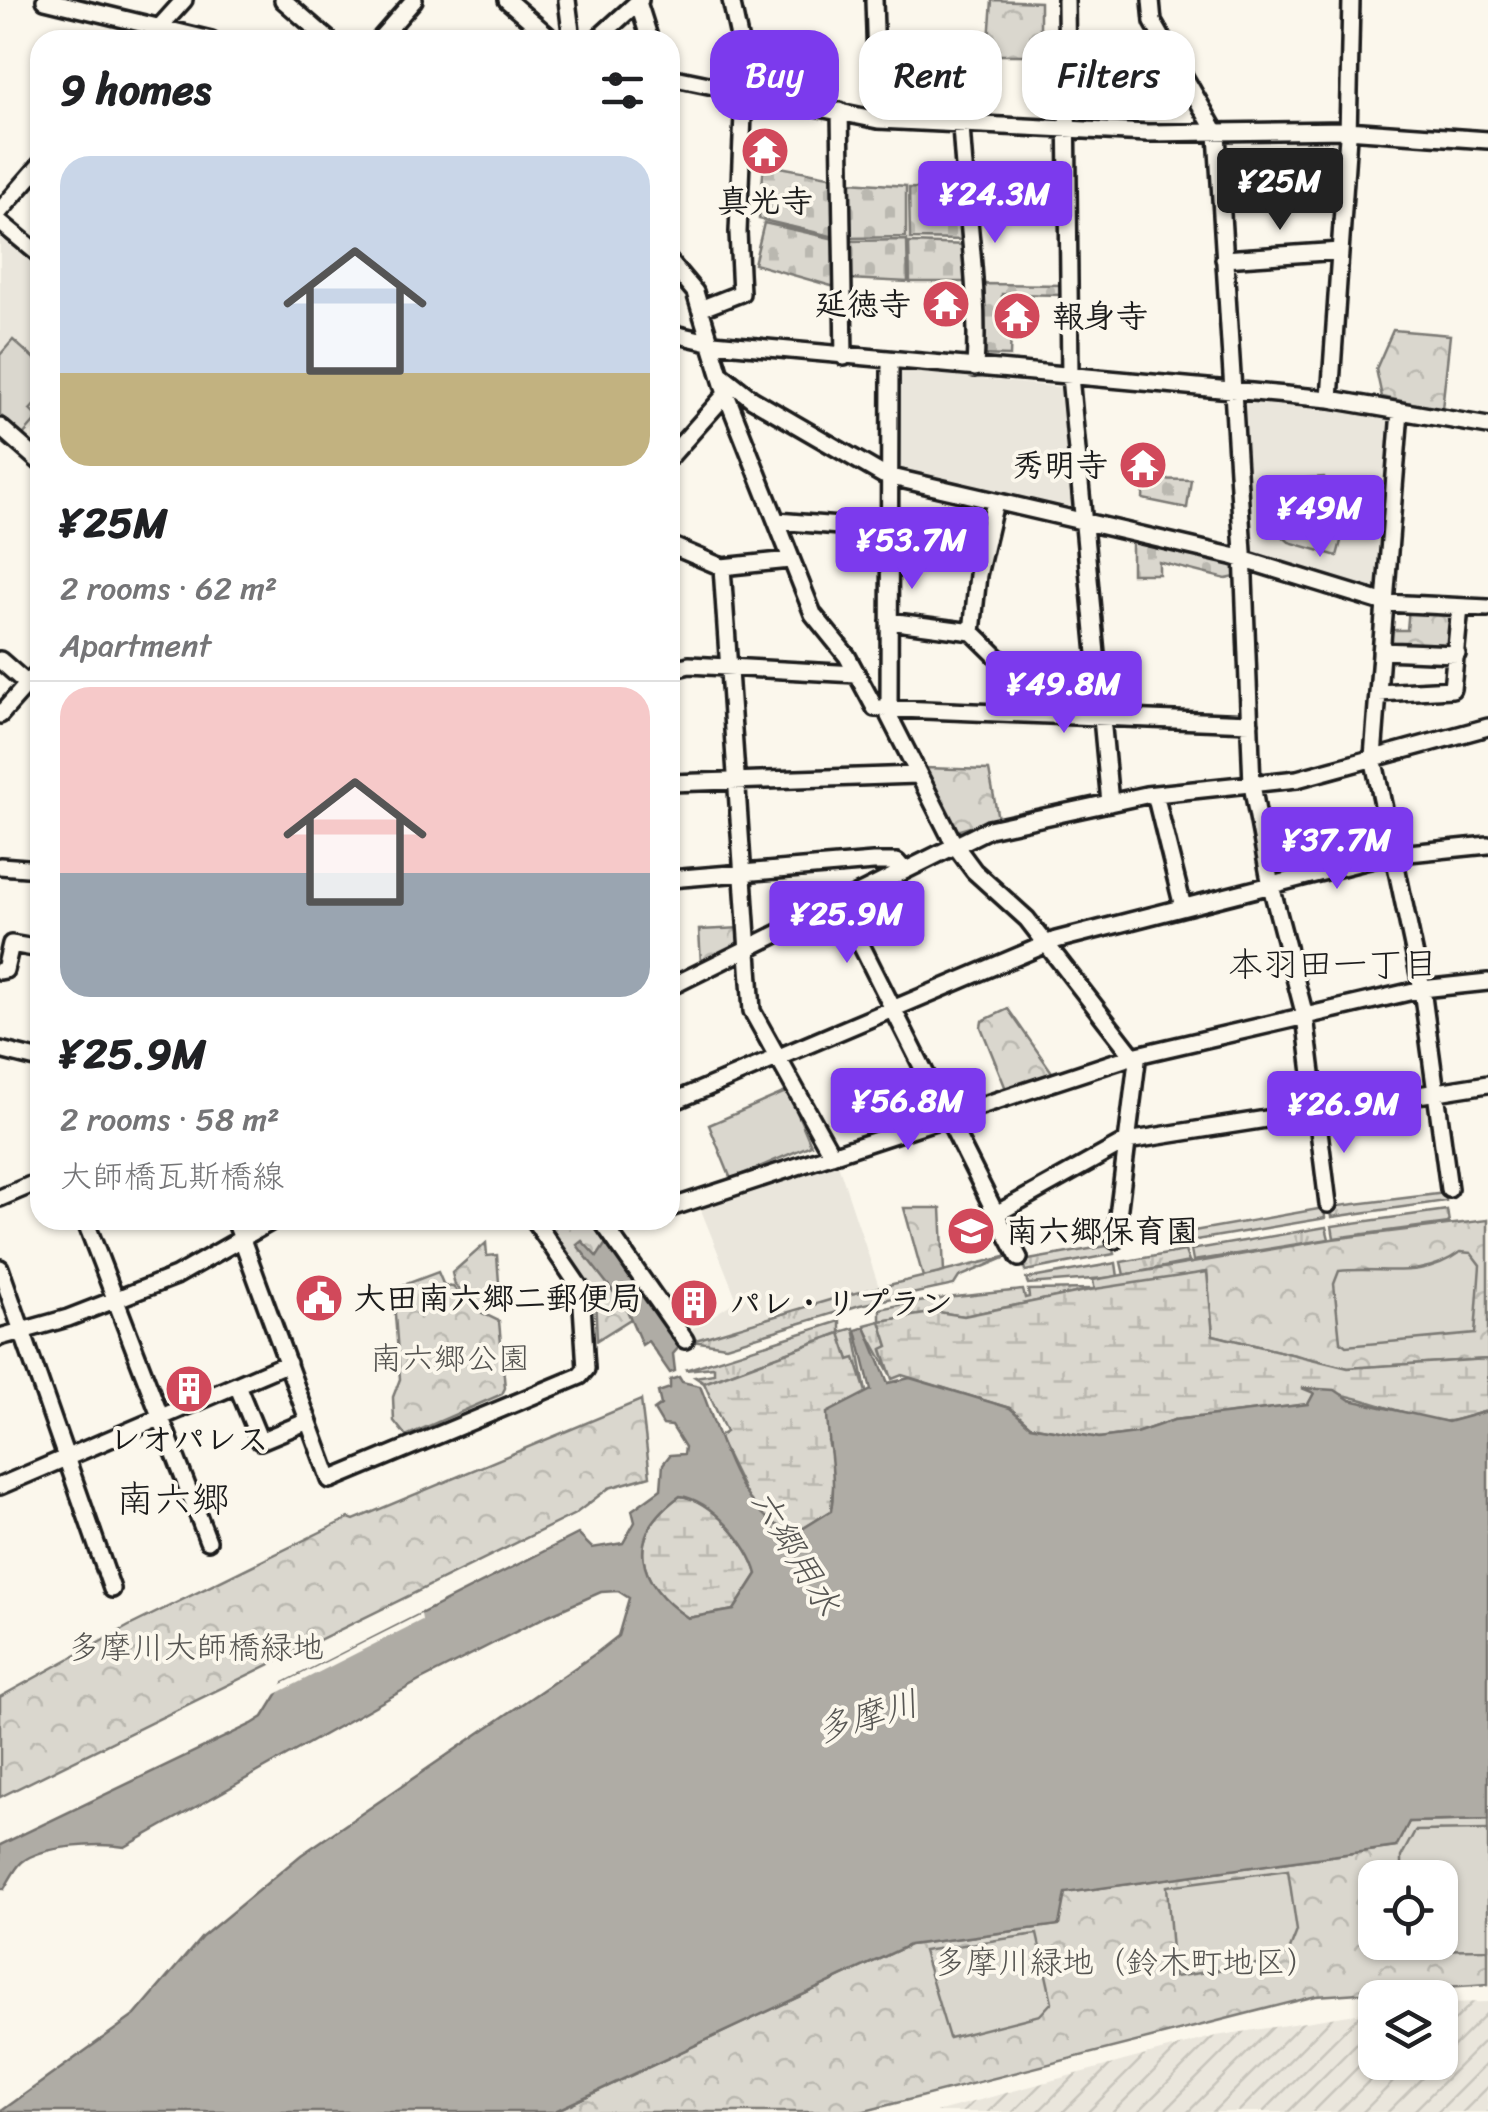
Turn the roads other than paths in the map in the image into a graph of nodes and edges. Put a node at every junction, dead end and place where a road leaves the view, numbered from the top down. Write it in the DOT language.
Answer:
graph roads {
  1 [pos="45,0"];
  2 [pos="184,0"];
  3 [pos="283,0"];
  4 [pos="414,0"];
  5 [pos="507,0"];
  6 [pos="567,0"];
  7 [pos="731,0"];
  8 [pos="874,0"];
  9 [pos="1066,0"];
  10 [pos="1152,0"];
  11 [pos="1351,0"];
  12 [pos="639,1"];
  13 [pos="112,8"];
  14 [pos="147,30"];
  15 [pos="157,30"];
  16 [pos="318,30"];
  17 [pos="387,30"];
  18 [pos="542,30"];
  19 [pos="571,30"];
  20 [pos="607,30"];
  21 [pos="647,30"];
  22 [pos="737,30"];
  23 [pos="875,30"];
  24 [pos="680,78"];
  25 [pos="710,85"];
  26 [pos="840,111"];
  27 [pos="859,116"];
  28 [pos="740,120"];
  29 [pos="878,120"];
  30 [pos="961,124"];
  31 [pos="1066,130"];
  32 [pos="1347,130"];
  33 [pos="1218,134"];
  34 [pos="1488,140"];
  35 [pos="30,176"];
  36 [pos="0,211"];
  37 [pos="0,222"];
  38 [pos="30,246"];
  39 [pos="1340,251"];
  40 [pos="1224,260"];
  41 [pos="680,274"];
  42 [pos="700,309"];
  43 [pos="680,336"];
  44 [pos="713,344"];
  45 [pos="844,356"];
  46 [pos="890,361"];
  47 [pos="975,368"];
  48 [pos="722,375"];
  49 [pos="1070,376"];
  50 [pos="1232,390"];
  51 [pos="726,394"];
  52 [pos="1330,400"];
  53 [pos="1400,411"];
  54 [pos="0,426"];
  55 [pos="1488,426"];
  56 [pos="680,446"];
  57 [pos="30,453"];
  58 [pos="889,476"];
  59 [pos="996,502"];
  60 [pos="776,521"];
  61 [pos="1084,524"];
  62 [pos="889,530"];
  63 [pos="680,549"];
  64 [pos="790,560"];
  65 [pos="1244,560"];
  66 [pos="722,567"];
  67 [pos="1385,603"];
  68 [pos="1460,607"];
  69 [pos="1488,608"];
  70 [pos="889,622"];
  71 [pos="972,632"];
  72 [pos="1381,651"];
  73 [pos="1457,654"];
  74 [pos="0,660"];
  75 [pos="680,667"];
  76 [pos="729,667"];
  77 [pos="856,674"];
  78 [pos="30,686"];
  79 [pos="30,692"];
  80 [pos="1378,693"];
  81 [pos="889,708"];
  82 [pos="1027,713"];
  83 [pos="0,715"];
  84 [pos="1102,715"];
  85 [pos="1250,723"];
  86 [pos="1488,727"];
  87 [pos="1374,757"];
  88 [pos="918,776"];
  89 [pos="737,780"];
  90 [pos="680,783"];
  91 [pos="1252,784"];
  92 [pos="1155,794"];
  93 [pos="1110,802"];
  94 [pos="954,844"];
  95 [pos="1488,846"];
  96 [pos="1396,854"];
  97 [pos="0,866"];
  98 [pos="30,868"];
  99 [pos="903,870"];
  100 [pos="742,871"];
  101 [pos="680,877"];
  102 [pos="1270,886"];
  103 [pos="840,901"];
  104 [pos="1183,908"];
  105 [pos="1046,944"];
  106 [pos="749,946"];
  107 [pos="30,947"];
  108 [pos="0,971"];
  109 [pos="680,982"];
  110 [pos="1488,982"];
  111 [pos="1422,989"];
  112 [pos="894,1010"];
  113 [pos="1305,1016"];
  114 [pos="0,1050"];
  115 [pos="1133,1056"];
  116 [pos="30,1058"];
  117 [pos="778,1058"];
  118 [pos="1488,1084"];
  119 [pos="1435,1090"];
  120 [pos="680,1099"];
  121 [pos="1316,1113"];
  122 [pos="947,1116"];
  123 [pos="1127,1141"];
  124 [pos="832,1155"];
  125 [pos="30,1185"];
  126 [pos="1449,1189"];
  127 [pos="0,1198"];
  128 [pos="1328,1204"];
  129 [pos="680,1205"];
  130 [pos="996,1214"];
  131 [pos="89,1230"];
  132 [pos="239,1230"];
  133 [pos="255,1230"];
  134 [pos="541,1230"];
  135 [pos="608,1230"];
  136 [pos="242,1237"];
  137 [pos="1114,1240"];
  138 [pos="1019,1258"];
  139 [pos="0,1268"];
  140 [pos="115,1298"];
  141 [pos="23,1332"];
  142 [pos="0,1337"];
  143 [pos="685,1340"];
  144 [pos="288,1364"];
  145 [pos="237,1386"];
  146 [pos="160,1418"];
  147 [pos="308,1421"];
  148 [pos="66,1458"];
  149 [pos="0,1486"];
  150 [pos="208,1541"];
  151 [pos="112,1589"];
  1 -- 13 [label="street"];
  2 -- 15 [label="street"];
  3 -- 16 [label="street"];
  4 -- 17 [label="street"];
  5 -- 18 [label="street"];
  6 -- 19 [label="street"];
  7 -- 22 [label="street"];
  8 -- 23 [label="street"];
  9 -- 31 [label="street"];
  10 -- 33 [label="street"];
  11 -- 32 [label="street"];
  12 -- 20 [label="street"];
  12 -- 21 [label="street"];
  13 -- 14 [label="street"];
  24 -- 25 [label="street"];
  26 -- 27 [label="street"];
  26 -- 45 [label="street"];
  28 -- 42 [label="street"];
  29 -- 30 [label="street"];
  30 -- 31 [label="street"];
  30 -- 47 [label="street"];
  31 -- 33 [label="street"];
  31 -- 49 [label="street"];
  32 -- 33 [label="street"];
  32 -- 34 [label="street"];
  32 -- 39 [label="street"];
  33 -- 40 [label="street"];
  35 -- 36 [label="street"];
  37 -- 38 [label="street"];
  39 -- 40 [label="street"];
  39 -- 52 [label="street"];
  40 -- 50 [label="street"];
  41 -- 42 [label="street"];
  42 -- 44 [label="street"];
  43 -- 44 [label="street"];
  44 -- 45 [label="street"];
  44 -- 48 [label="street"];
  45 -- 46 [label="street"];
  46 -- 47 [label="street"];
  46 -- 58 [label="street"];
  47 -- 49 [label="street"];
  48 -- 51 [label="street"];
  48 -- 58 [label="street"];
  49 -- 50 [label="street"];
  49 -- 61 [label="street"];
  50 -- 52 [label="street"];
  50 -- 65 [label="street"];
  51 -- 56 [label="street"];
  51 -- 60 [label="street"];
  52 -- 53 [label="street"];
  53 -- 55 [label="street"];
  53 -- 67 [label="street"];
  54 -- 57 [label="street"];
  58 -- 59 [label="street"];
  58 -- 62 [label="street"];
  59 -- 61 [label="street"];
  59 -- 71 [label="street"];
  60 -- 62 [label="street"];
  60 -- 64 [label="street"];
  61 -- 65 [label="street"];
  61 -- 84 [label="street"];
  62 -- 70 [label="street"];
  63 -- 66 [label="street"];
  64 -- 66 [label="street"];
  64 -- 77 [label="street"];
  65 -- 67 [label="street"];
  65 -- 85 [label="street"];
  66 -- 76 [label="street"];
  67 -- 68 [label="street"];
  67 -- 72 [label="street"];
  68 -- 69 [label="street"];
  68 -- 73 [label="street"];
  70 -- 71 [label="street"];
  70 -- 81 [label="street"];
  71 -- 82 [label="street"];
  72 -- 73 [label="street"];
  72 -- 80 [label="street"];
  73 -- 80 [label="street"];
  74 -- 78 [label="street"];
  75 -- 76 [label="street"];
  76 -- 77 [label="street"];
  76 -- 89 [label="street"];
  77 -- 81 [label="street"];
  79 -- 83 [label="street"];
  80 -- 87 [label="street"];
  81 -- 82 [label="street"];
  81 -- 88 [label="street"];
  82 -- 84 [label="street"];
  84 -- 85 [label="street"];
  84 -- 93 [label="street"];
  85 -- 91 [label="street"];
  86 -- 87 [label="street"];
  87 -- 91 [label="street"];
  87 -- 96 [label="street"];
  88 -- 89 [label="street"];
  88 -- 94 [label="street"];
  89 -- 90 [label="street"];
  89 -- 100 [label="street"];
  91 -- 92 [label="street"];
  91 -- 102 [label="street"];
  92 -- 93 [label="street"];
  92 -- 104 [label="street"];
  93 -- 94 [label="street"];
  94 -- 99 [label="street"];
  94 -- 105 [label="street"];
  95 -- 96 [label="street"];
  96 -- 102 [label="street"];
  96 -- 111 [label="street"];
  97 -- 98 [label="street"];
  99 -- 100 [label="street"];
  99 -- 103 [label="street"];
  100 -- 101 [label="street"];
  100 -- 106 [label="street"];
  102 -- 104 [label="street"];
  102 -- 113 [label="street"];
  103 -- 106 [label="street"];
  103 -- 112 [label="street"];
  104 -- 105 [label="street"];
  105 -- 112 [label="street"];
  105 -- 115 [label="street"];
  106 -- 109 [label="street"];
  106 -- 117 [label="street"];
  107 -- 108 [label="street"];
  110 -- 111 [label="street"];
  111 -- 113 [label="street"];
  111 -- 119 [label="street"];
  112 -- 117 [label="street"];
  112 -- 122 [label="street"];
  113 -- 115 [label="street"];
  113 -- 121 [label="street"];
  114 -- 116 [label="street"];
  115 -- 122 [label="street"];
  115 -- 123 [label="street"];
  117 -- 120 [label="street"];
  117 -- 124 [label="street"];
  118 -- 119 [label="street"];
  119 -- 121 [label="street"];
  119 -- 126 [label="street"];
  121 -- 123 [label="street"];
  121 -- 128 [label="street"];
  122 -- 124 [label="street"];
  122 -- 130 [label="street"];
  123 -- 130 [label="street"];
  123 -- 137 [label="street"];
  124 -- 129 [label="street"];
  125 -- 127 [label="street"];
  130 -- 138 [label="street"];
  131 -- 140 [label="street"];
  132 -- 136 [label="street"];
  133 -- 136 [label="street"];
  134 -- 147 [label="street"];
  135 -- 143 [label="street"];
  136 -- 140 [label="street"];
  136 -- 144 [label="street"];
  139 -- 141 [label="street"];
  140 -- 141 [label="street"];
  140 -- 146 [label="street"];
  141 -- 142 [label="street"];
  141 -- 148 [label="street"];
  144 -- 145 [label="street"];
  144 -- 147 [label="street"];
  145 -- 146 [label="street"];
  145 -- 147 [label="street"];
  146 -- 148 [label="street"];
  146 -- 150 [label="street"];
  148 -- 149 [label="street"];
  148 -- 151 [label="street"];
}
